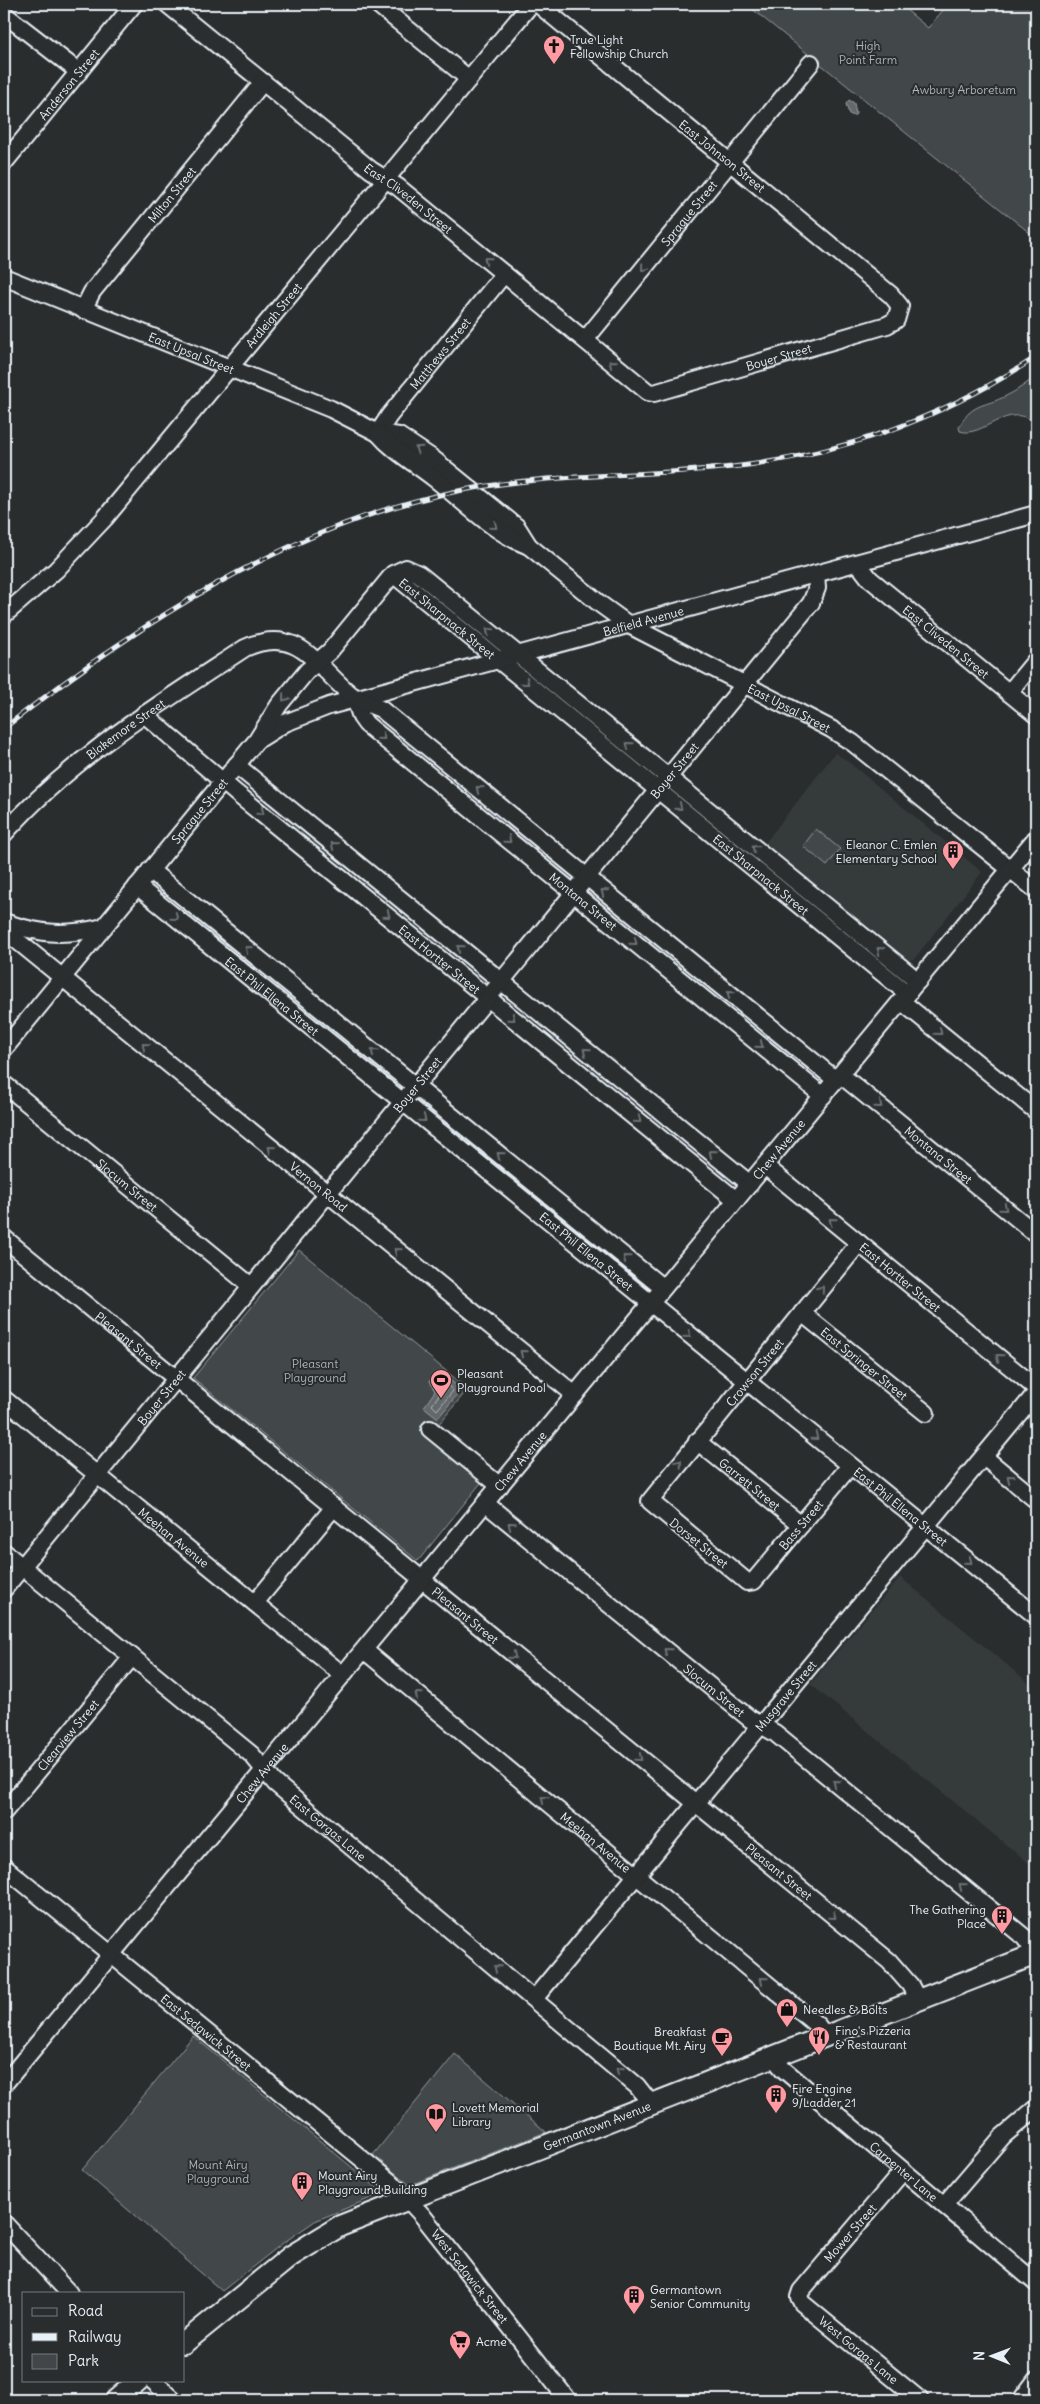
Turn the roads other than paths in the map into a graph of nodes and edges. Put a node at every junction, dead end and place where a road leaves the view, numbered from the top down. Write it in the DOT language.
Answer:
graph roads {
  1 [pos="134,4"];
  2 [pos="167,4"];
  3 [pos="377,4"];
  4 [pos="531,4"];
  5 [pos="538,4"];
  6 [pos="4,14"];
  7 [pos="811,63"];
  8 [pos="79,72"];
  9 [pos="468,79"];
  10 [pos="263,82"];
  11 [pos="5,158"];
  12 [pos="730,162"];
  13 [pos="385,180"];
  14 [pos="504,274"];
  15 [pos="4,278"];
  16 [pos="83,310"];
  17 [pos="900,311"];
  18 [pos="585,340"];
  19 [pos="229,368"];
  20 [pos="650,393"];
  21 [pos="378,433"];
  22 [pos="1036,514"];
  23 [pos="860,562"];
  24 [pos="393,574"];
  25 [pos="816,574"];
  26 [pos="4,615"];
  27 [pos="629,625"];
  28 [pos="261,642"];
  29 [pos="518,654"];
  30 [pos="499,660"];
  31 [pos="1036,660"];
  32 [pos="317,662"];
  33 [pos="743,685"];
  34 [pos="1009,693"];
  35 [pos="355,699"];
  36 [pos="144,714"];
  37 [pos="1036,715"];
  38 [pos="257,740"];
  39 [pos="236,765"];
  40 [pos="224,781"];
  41 [pos="663,783"];
  42 [pos="4,834"];
  43 [pos="1036,838"];
  44 [pos="1010,869"];
  45 [pos="150,870"];
  46 [pos="586,877"];
  47 [pos="137,886"];
  48 [pos="1036,890"];
  49 [pos="573,893"];
  50 [pos="4,922"];
  51 [pos="104,927"];
  52 [pos="4,930"];
  53 [pos="62,978"];
  54 [pos="502,982"];
  55 [pos="909,992"];
  56 [pos="488,998"];
  57 [pos="4,1049"];
  58 [pos="838,1077"];
  59 [pos="4,1084"];
  60 [pos="416,1086"];
  61 [pos="823,1096"];
  62 [pos="402,1102"];
  63 [pos="1036,1111"];
  64 [pos="765,1166"];
  65 [pos="750,1184"];
  66 [pos="326,1194"];
  67 [pos="736,1200"];
  68 [pos="1036,1234"];
  69 [pos="4,1238"];
  70 [pos="858,1243"];
  71 [pos="251,1286"];
  72 [pos="664,1288"];
  73 [pos="651,1304"];
  74 [pos="802,1313"];
  75 [pos="176,1378"];
  76 [pos="746,1382"];
  77 [pos="1036,1388"];
  78 [pos="1036,1393"];
  79 [pos="575,1395"];
  80 [pos="4,1399"];
  81 [pos="926,1413"];
  82 [pos="430,1429"];
  83 [pos="697,1442"];
  84 [pos="984,1456"];
  85 [pos="850,1466"];
  86 [pos="97,1474"];
  87 [pos="500,1486"];
  88 [pos="1036,1500"];
  89 [pos="650,1501"];
  90 [pos="485,1503"];
  91 [pos="334,1507"];
  92 [pos="800,1525"];
  93 [pos="926,1526"];
  94 [pos="4,1552"];
  95 [pos="22,1567"];
  96 [pos="422,1580"];
  97 [pos="751,1582"];
  98 [pos="4,1588"];
  99 [pos="255,1603"];
  100 [pos="1036,1616"];
  101 [pos="364,1650"];
  102 [pos="132,1657"];
  103 [pos="343,1675"];
  104 [pos="761,1725"];
  105 [pos="264,1770"];
  106 [pos="696,1804"];
  107 [pos="4,1812"];
  108 [pos="4,1867"];
  109 [pos="636,1876"];
  110 [pos="111,1954"];
  111 [pos="1036,1954"];
  112 [pos="534,1999"];
  113 [pos="918,2000"];
  114 [pos="825,2036"];
  115 [pos="773,2057"];
  116 [pos="4,2084"];
  117 [pos="652,2105"];
  118 [pos="1036,2108"];
  119 [pos="904,2171"];
  120 [pos="409,2199"];
  121 [pos="944,2205"];
  122 [pos="4,2223"];
  123 [pos="1036,2283"];
  124 [pos="68,2292"];
  125 [pos="799,2297"];
  126 [pos="185,2342"];
  127 [pos="1036,2380"];
  128 [pos="137,2382"];
  129 [pos="154,2382"];
  130 [pos="116,2400"];
  131 [pos="174,2400"];
  132 [pos="568,2400"];
  133 [pos="920,2400"];
  134 [pos="1021,2400"];
  1 -- 8 [label="street, Anderson Street"];
  2 -- 10 [label="street, East Cliveden Street"];
  3 -- 9 [label="street"];
  4 -- 9 [label="street, Ardleigh Street"];
  5 -- 12 [label="street, East Johnson Street"];
  6 -- 8 [label="street"];
  7 -- 12 [label="street, Sprague Street"];
  8 -- 11 [label="street, Anderson Street"];
  9 -- 13 [label="street, Ardleigh Street"];
  10 -- 13 [label="street, East Cliveden Street"];
  10 -- 16 [label="street, Milton Street"];
  12 -- 17 [label="street, East Johnson Street"];
  12 -- 18 [label="street, Sprague Street, one-way"];
  14 -- 13 [label="street, East Cliveden Street, one-way"];
  13 -- 19 [label="street, Ardleigh Street"];
  14 -- 18 [label="street, East Cliveden Street"];
  14 -- 21 [label="street, Matthews Street"];
  15 -- 16 [label="street, East Upsal Street"];
  16 -- 19 [label="street, East Upsal Street"];
  17 -- 20 [label="street, Boyer Street"];
  20 -- 18 [label="street, East Cliveden Street, one-way"];
  19 -- 21 [label="street, East Upsal Street"];
  19 -- 26 [label="street, Ardleigh Street"];
  21 -- 27 [label="street, East Upsal Street"];
  22 -- 23 [label="street, Belfield Avenue"];
  23 -- 25 [label="street, Belfield Avenue"];
  23 -- 34 [label="street, East Cliveden Street"];
  29 -- 24 [label="street, East Sharpnack Street, one-way"];
  24 -- 30 [label="street, East Sharpnack Street"];
  24 -- 32 [label="street, Sprague Street"];
  25 -- 27 [label="street, Belfield Avenue"];
  25 -- 33 [label="street, Boyer Street"];
  27 -- 29 [label="street, Belfield Avenue"];
  27 -- 33 [label="street, East Upsal Street"];
  28 -- 32 [label="street, Montana Street"];
  28 -- 36 [label="street, Blakemore Street"];
  29 -- 30 [label="street, Belfield Avenue"];
  41 -- 29 [label="street, East Sharpnack Street, one-way"];
  30 -- 35 [label="street, Belfield Avenue"];
  30 -- 41 [label="street, East Sharpnack Street, one-way"];
  31 -- 34 [label="street"];
  32 -- 35 [label="street, Montana Street"];
  32 -- 38 [label="street, Sprague Street, one-way"];
  33 -- 41 [label="street, Boyer Street"];
  33 -- 44 [label="street, East Upsal Street"];
  34 -- 37 [label="street, East Cliveden Street"];
  35 -- 38 [label="street, Belfield Avenue"];
  46 -- 35 [label="street, Montana Street, one-way"];
  35 -- 49 [label="street, Montana Street, one-way"];
  36 -- 40 [label="street, East Hortter Street"];
  36 -- 42 [label="street, Blakemore Street"];
  38 -- 39 [label="street, Sprague Street"];
  39 -- 40 [label="street, Sprague Street"];
  54 -- 39 [label="street, East Hortter Street, one-way"];
  40 -- 45 [label="street, Sprague Street"];
  40 -- 56 [label="street, East Hortter Street, one-way"];
  41 -- 46 [label="street, Boyer Street"];
  41 -- 55 [label="street, East Sharpnack Street"];
  43 -- 44 [label="street, Chew Avenue"];
  44 -- 48 [label="street, East Upsal Street"];
  44 -- 55 [label="street, Chew Avenue"];
  45 -- 47 [label="street, Sprague Street"];
  60 -- 45 [label="street, East Phil Ellena Street, one-way"];
  46 -- 49 [label="street, Boyer Street"];
  58 -- 46 [label="street, Montana Street, one-way"];
  47 -- 51 [label="street, Sprague Street"];
  47 -- 62 [label="street, East Phil Ellena Street, one-way"];
  49 -- 54 [label="street, Boyer Street"];
  49 -- 61 [label="street, Montana Street, one-way"];
  50 -- 51 [label="street"];
  51 -- 53 [label="street, Sprague Street"];
  52 -- 53 [label="street, Vernon Road"];
  53 -- 57 [label="street, Sprague Street"];
  66 -- 53 [label="street, Vernon Road, one-way"];
  54 -- 56 [label="street, Boyer Street"];
  65 -- 54 [label="street, East Hortter Street, one-way"];
  55 -- 58 [label="street, Chew Avenue"];
  55 -- 63 [label="street, East Sharpnack Street, one-way"];
  56 -- 60 [label="street, Boyer Street"];
  56 -- 67 [label="street, East Hortter Street, one-way"];
  58 -- 61 [label="street, Chew Avenue"];
  58 -- 68 [label="street, Montana Street, one-way"];
  59 -- 71 [label="street, Slocum Street"];
  60 -- 62 [label="street, Boyer Street"];
  72 -- 60 [label="street, East Phil Ellena Street, one-way"];
  61 -- 64 [label="street, Chew Avenue"];
  62 -- 66 [label="street, Boyer Street"];
  62 -- 73 [label="street, East Phil Ellena Street, one-way"];
  64 -- 65 [label="street, Chew Avenue"];
  70 -- 64 [label="street, East Hortter Street, one-way"];
  65 -- 67 [label="street, Chew Avenue"];
  66 -- 71 [label="street, Boyer Street"];
  79 -- 66 [label="street, Vernon Road, one-way"];
  67 -- 72 [label="street, Chew Avenue"];
  69 -- 75 [label="street, Pleasant Street"];
  74 -- 70 [label="street, Crowson Street, one-way"];
  77 -- 70 [label="street, East Hortter Street, one-way"];
  71 -- 75 [label="street, Boyer Street"];
  72 -- 73 [label="street, Chew Avenue"];
  73 -- 76 [label="street, East Phil Ellena Street, one-way"];
  73 -- 79 [label="street, Chew Avenue"];
  74 -- 76 [label="street, Crowson Street"];
  74 -- 81 [label="street, East Springer Street"];
  75 -- 86 [label="street, Boyer Street"];
  75 -- 91 [label="street, Pleasant Street"];
  76 -- 83 [label="street, Crowson Street"];
  76 -- 85 [label="street, East Phil Ellena Street, one-way"];
  78 -- 84 [label="street, Musgrave Street"];
  79 -- 87 [label="street, Chew Avenue"];
  80 -- 86 [label="street, Meehan Avenue"];
  82 -- 87 [label="street"];
  89 -- 83 [label="street, Crowson Street, one-way"];
  83 -- 92 [label="street, Garrett Street"];
  88 -- 84 [label="street, one-way"];
  84 -- 93 [label="street, Musgrave Street"];
  85 -- 92 [label="street, Bass Street"];
  85 -- 93 [label="street, East Phil Ellena Street"];
  86 -- 95 [label="street, Boyer Street"];
  86 -- 99 [label="street, Meehan Avenue"];
  87 -- 90 [label="street, Chew Avenue"];
  89 -- 97 [label="street, Dorset Street"];
  90 -- 96 [label="street, Chew Avenue"];
  104 -- 90 [label="street, Slocum Street, one-way"];
  91 -- 96 [label="street, Pleasant Street"];
  91 -- 99 [label="street"];
  92 -- 97 [label="street, Bass Street"];
  93 -- 100 [label="street, East Phil Ellena Street, one-way"];
  93 -- 104 [label="street, Musgrave Street"];
  94 -- 95 [label="street, East Gorgas Lane"];
  95 -- 98 [label="street, Boyer Street"];
  95 -- 102 [label="street, East Gorgas Lane"];
  96 -- 101 [label="street, Chew Avenue"];
  96 -- 106 [label="street, Pleasant Street, one-way"];
  99 -- 103 [label="street, Meehan Avenue"];
  101 -- 103 [label="street, Chew Avenue"];
  109 -- 101 [label="street, Meehan Avenue, one-way"];
  102 -- 105 [label="street, East Gorgas Lane"];
  102 -- 107 [label="street, Clearview Street"];
  103 -- 105 [label="street, Chew Avenue"];
  104 -- 106 [label="street, Musgrave Street"];
  111 -- 104 [label="street, Slocum Street, one-way"];
  105 -- 110 [label="street, Chew Avenue"];
  112 -- 105 [label="street, East Gorgas Lane, one-way"];
  106 -- 109 [label="street, Musgrave Street"];
  106 -- 113 [label="street, Pleasant Street, one-way"];
  108 -- 110 [label="street, East Sedgwick Street"];
  109 -- 112 [label="street, Musgrave Street"];
  114 -- 109 [label="street, Meehan Avenue, one-way"];
  110 -- 116 [label="street, Chew Avenue"];
  110 -- 120 [label="street, East Sedgwick Street"];
  111 -- 113 [label="main road, Germantown Avenue"];
  117 -- 112 [label="street, East Gorgas Lane, one-way"];
  113 -- 114 [label="main road, Germantown Avenue"];
  114 -- 115 [label="main road, Germantown Avenue"];
  115 -- 117 [label="main road, Germantown Avenue"];
  115 -- 119 [label="street, Carpenter Lane"];
  117 -- 120 [label="main road, Germantown Avenue"];
  118 -- 121 [label="street"];
  119 -- 121 [label="street, Carpenter Lane"];
  119 -- 125 [label="street, Mower Street"];
  120 -- 126 [label="main road, Germantown Avenue"];
  120 -- 132 [label="street, West Sedgwick Street"];
  121 -- 123 [label="street, Carpenter Lane"];
  122 -- 124 [label="street"];
  125 -- 133 [label="street, West Gorgas Lane"];
  127 -- 134 [label="street"];
  128 -- 130 [label="main road"];
  129 -- 131 [label="street"];
}
